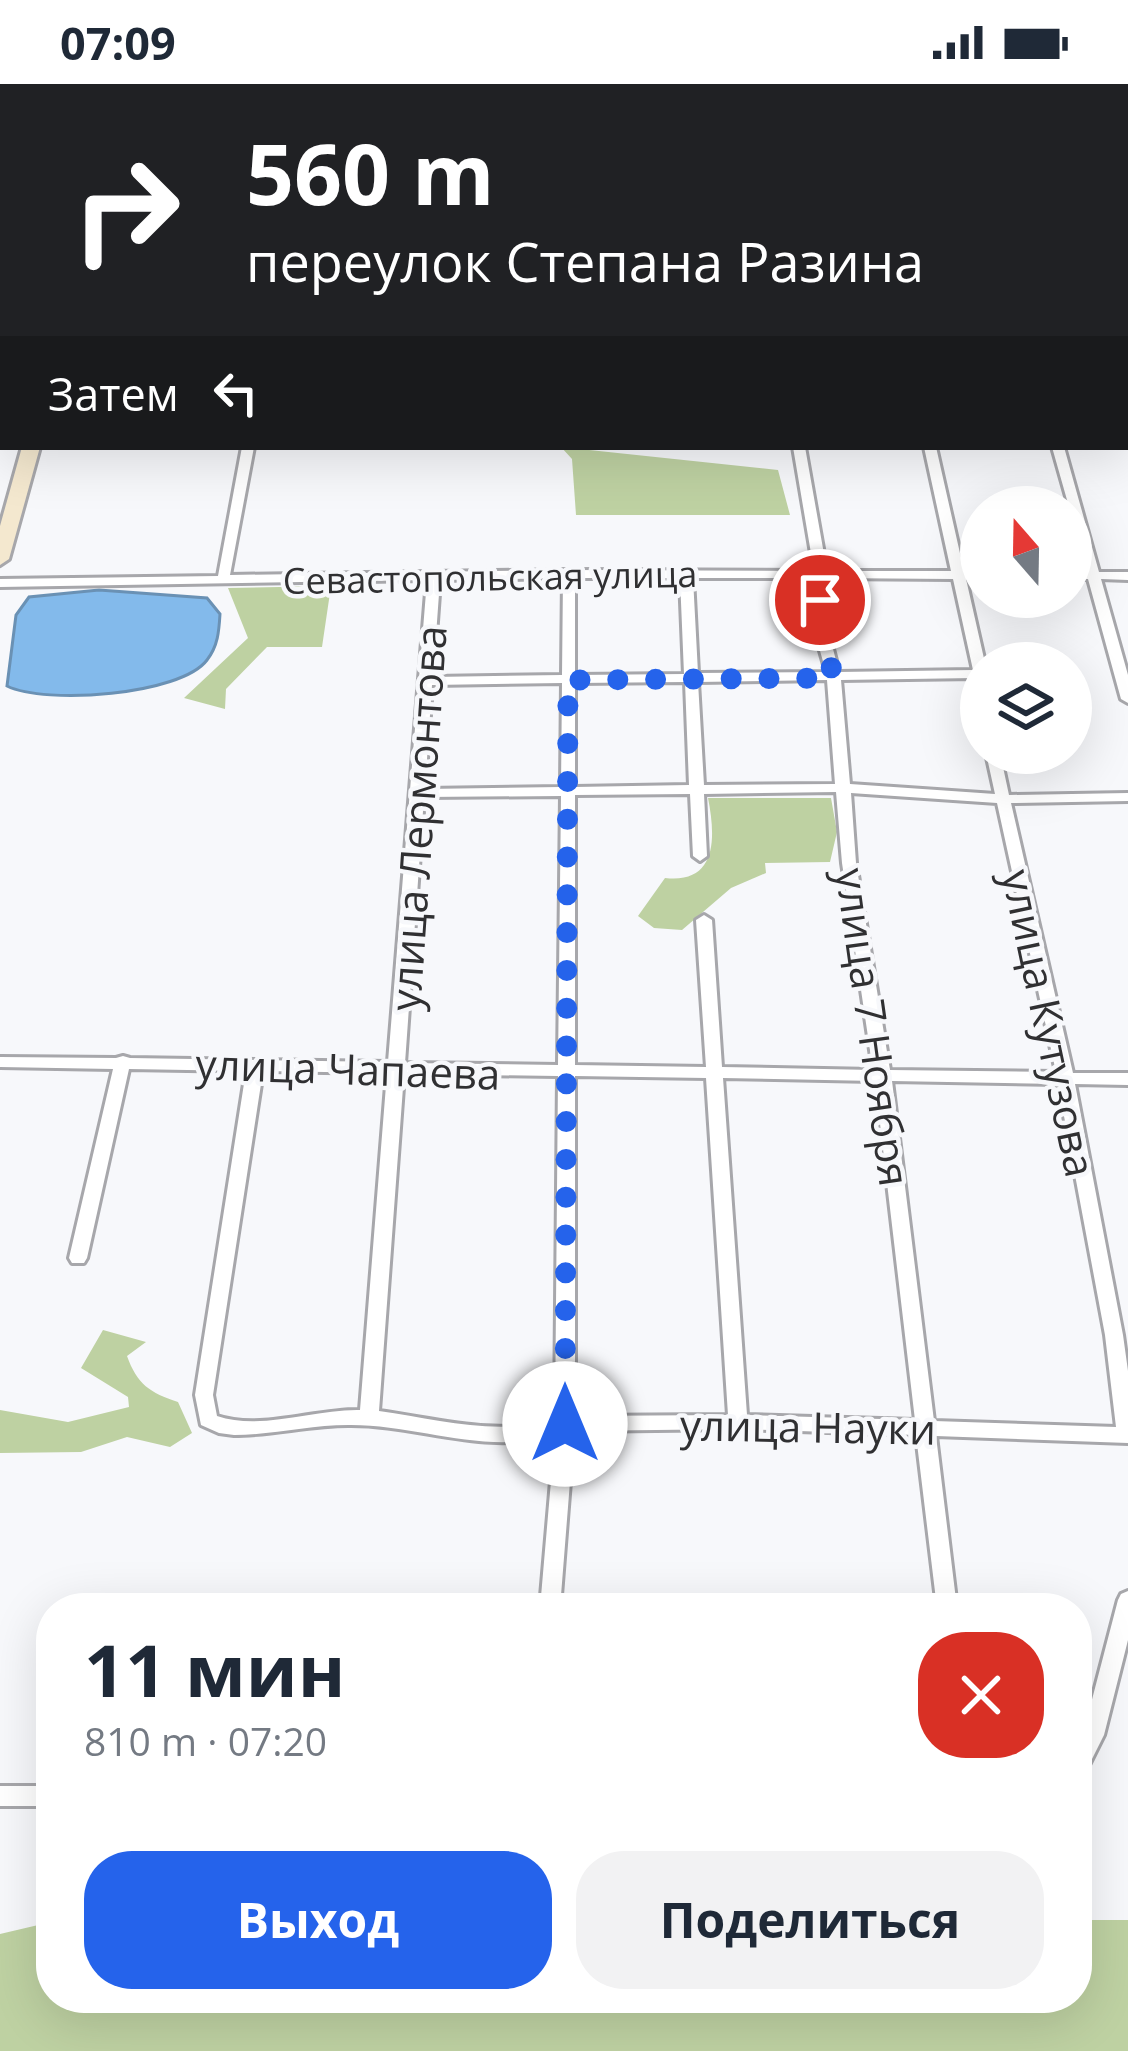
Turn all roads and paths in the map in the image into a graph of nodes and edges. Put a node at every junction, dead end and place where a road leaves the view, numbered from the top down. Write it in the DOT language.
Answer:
graph roads {
  1 [pos="31,450"];
  2 [pos="247,450"];
  3 [pos="800,450"];
  4 [pos="931,450"];
  5 [pos="1059,450"];
  6 [pos="0,559"];
  7 [pos="569,574"];
  8 [pos="686,574"];
  9 [pos="821,574"];
  10 [pos="1094,574"];
  11 [pos="957,575"];
  12 [pos="1128,575"];
  13 [pos="434,577"];
  14 [pos="223,581"];
  15 [pos="0,583"];
  16 [pos="973,642"];
  17 [pos="960,676"];
  18 [pos="834,678"];
  19 [pos="693,679"];
  20 [pos="568,680"];
  21 [pos="426,681"];
  22 [pos="1128,699"];
  23 [pos="996,774"];
  24 [pos="845,788"];
  25 [pos="697,790"];
  26 [pos="568,791"];
  27 [pos="418,793"];
  28 [pos="1128,797"];
  29 [pos="1000,799"];
  30 [pos="700,856"];
  31 [pos="704,920"];
  32 [pos="0,1061"];
  33 [pos="124,1061"];
  34 [pos="255,1067"];
  35 [pos="398,1072"];
  36 [pos="564,1074"];
  37 [pos="714,1076"];
  38 [pos="883,1079"];
  39 [pos="1128,1079"];
  40 [pos="1066,1080"];
  41 [pos="77,1258"];
  42 [pos="369,1417"];
  43 [pos="738,1422"];
  44 [pos="565,1424"];
  45 [pos="926,1426"];
  46 [pos="1128,1435"];
  47 [pos="550,1593"];
  48 [pos="945,1593"];
  49 [pos="1128,1600"];
  50 [pos="1092,1737"];
  51 [pos="0,1796"];
  52 [pos="36,1796"];
  1 -- 6 [label="street"];
  2 -- 14 [label="street"];
  3 -- 9 [label="street, улица 7 Ноября"];
  4 -- 11 [label="street"];
  5 -- 10 [label="street"];
  7 -- 8 [label="street, Севастопольская улица"];
  7 -- 13 [label="street, Севастопольская улица"];
  7 -- 20 [label="street"];
  8 -- 9 [label="street, Севастопольская улица"];
  8 -- 19 [label="street"];
  9 -- 11 [label="street, Севастопольская улица"];
  9 -- 18 [label="street, улица 7 Ноября"];
  10 -- 12 [label="street"];
  10 -- 22 [label="street"];
  11 -- 16 [label="street"];
  13 -- 14 [label="street, Севастопольская улица"];
  13 -- 21 [label="street, улица Лермонтова"];
  14 -- 15 [label="street, Севастопольская улица"];
  17 -- 18 [label="street"];
  18 -- 19 [label="street"];
  18 -- 24 [label="street, улица 7 Ноября"];
  19 -- 20 [label="street"];
  19 -- 25 [label="street"];
  20 -- 21 [label="street"];
  20 -- 26 [label="street"];
  21 -- 27 [label="street, улица Лермонтова"];
  23 -- 29 [label="street, улица Кутузова"];
  24 -- 25 [label="street"];
  24 -- 29 [label="street"];
  24 -- 38 [label="street, улица 7 Ноября"];
  25 -- 26 [label="street"];
  25 -- 30 [label="street"];
  26 -- 27 [label="street"];
  26 -- 36 [label="street"];
  27 -- 35 [label="street, улица Лермонтова"];
  28 -- 29 [label="street"];
  29 -- 40 [label="street, улица Кутузова"];
  31 -- 37 [label="street"];
  32 -- 33 [label="street, улица Чапаева"];
  33 -- 34 [label="street, улица Чапаева"];
  33 -- 41 [label="street"];
  34 -- 35 [label="street, улица Чапаева"];
  34 -- 42 [label="street, улица Науки"];
  35 -- 36 [label="street, улица Чапаева"];
  35 -- 42 [label="street, улица Лермонтова"];
  36 -- 37 [label="street, улица Чапаева"];
  36 -- 44 [label="street"];
  37 -- 38 [label="street, улица Чапаева"];
  37 -- 43 [label="street"];
  38 -- 40 [label="street, улица Чапаева"];
  38 -- 45 [label="street, улица 7 Ноября"];
  39 -- 40 [label="street, улица Чапаева"];
  40 -- 46 [label="street, улица Кутузова"];
  42 -- 44 [label="street, улица Науки"];
  43 -- 44 [label="street, улица Науки"];
  43 -- 45 [label="street, улица Науки"];
  44 -- 47 [label="street"];
  45 -- 46 [label="street, улица Науки"];
  45 -- 48 [label="street, улица 7 Ноября"];
  49 -- 50 [label="street"];
  51 -- 52 [label="street"];
}
